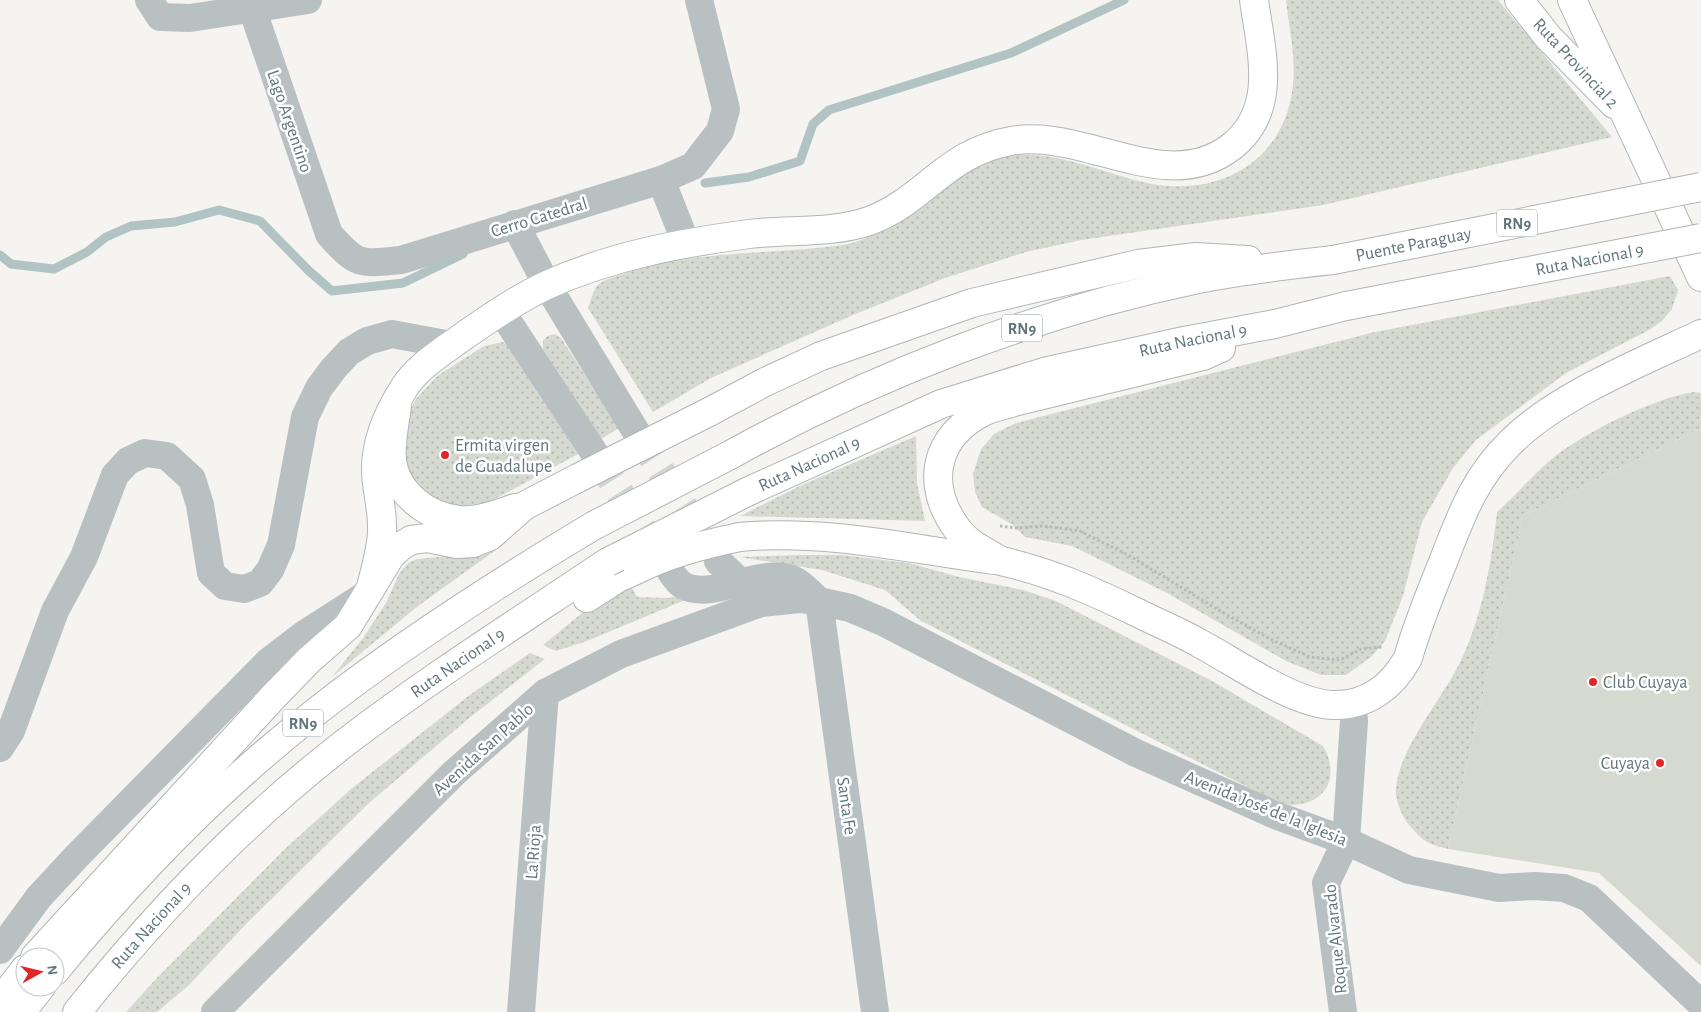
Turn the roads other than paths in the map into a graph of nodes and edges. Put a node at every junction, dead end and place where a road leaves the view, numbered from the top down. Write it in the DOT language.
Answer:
graph roads {
  1 [pos="308,0"];
  2 [pos="699,0"];
  3 [pos="1254,0"];
  4 [pos="1519,0"];
  5 [pos="1572,0"];
  6 [pos="154,8"];
  7 [pos="252,8"];
  8 [pos="1627,117"];
  9 [pos="661,180"];
  10 [pos="1701,187"];
  11 [pos="515,224"];
  12 [pos="328,234"];
  13 [pos="1701,238"];
  14 [pos="686,243"];
  15 [pos="1320,261"];
  16 [pos="1701,277"];
  17 [pos="547,285"];
  18 [pos="501,311"];
  19 [pos="1276,324"];
  20 [pos="1701,334"];
  21 [pos="451,345"];
  22 [pos="398,398"];
  23 [pos="638,435"];
  24 [pos="597,457"];
  25 [pos="524,506"];
  26 [pos="718,561"];
  27 [pos="1001,561"];
  28 [pos="671,572"];
  29 [pos="740,582"];
  30 [pos="370,592"];
  31 [pos="820,601"];
  32 [pos="545,693"];
  33 [pos="1352,704"];
  34 [pos="346,743"];
  35 [pos="0,748"];
  36 [pos="1346,841"];
  37 [pos="44,947"];
  38 [pos="0,950"];
  39 [pos="65,960"];
  40 [pos="15,982"];
  41 [pos="34,997"];
  42 [pos="0,1002"];
  43 [pos="1701,1004"];
  44 [pos="21,1012"];
  45 [pos="77,1012"];
  46 [pos="215,1012"];
  47 [pos="521,1012"];
  48 [pos="875,1012"];
  49 [pos="1343,1012"];
  1 -- 7 [label="street"];
  2 -- 9 [label="street, Cerro Catedral"];
  3 -- 14 [label="main road"];
  4 -- 8 [label="main road, Ruta Provincial 2"];
  5 -- 8 [label="main road, Ruta Provincial 2"];
  6 -- 7 [label="street"];
  7 -- 12 [label="street, Lago Argentino"];
  8 -- 16 [label="main road"];
  9 -- 11 [label="street, Cerro Catedral"];
  9 -- 14 [label="street"];
  10 -- 15 [label="main road, Puente Paraguay / RN9, bridge"];
  11 -- 12 [label="street, Cerro Catedral"];
  11 -- 17 [label="street"];
  13 -- 19 [label="main road, Ruta Nacional 9 / RN9, bridge"];
  14 -- 17 [label="main road"];
  15 -- 25 [label="main road, bridge"];
  15 -- 39 [label="main road, RN9, bridge"];
  17 -- 18 [label="main road"];
  17 -- 23 [label="street"];
  18 -- 21 [label="main road"];
  18 -- 24 [label="street"];
  19 -- 27 [label="main road"];
  19 -- 34 [label="main road, Ruta Nacional 9 / RN9, bridge"];
  20 -- 33 [label="main road"];
  21 -- 22 [label="main road"];
  21 -- 35 [label="street"];
  22 -- 25 [label="main road"];
  22 -- 30 [label="main road"];
  25 -- 30 [label="main road"];
  26 -- 29 [label="street"];
  27 -- 33 [label="main road"];
  27 -- 34 [label="main road, bridge"];
  28 -- 29 [label="street"];
  29 -- 31 [label="street"];
  30 -- 37 [label="main road"];
  30 -- 38 [label="street"];
  31 -- 32 [label="street, Avenida San Pablo"];
  31 -- 36 [label="street, Avenida José de la Iglesia"];
  31 -- 48 [label="street, Santa Fe"];
  32 -- 46 [label="street, Avenida San Pablo"];
  32 -- 47 [label="street, La Rioja"];
  33 -- 36 [label="street"];
  34 -- 45 [label="main road, Ruta Nacional 9 / RN9"];
  36 -- 43 [label="street, Avenida José de la Iglesia"];
  36 -- 49 [label="street, Roque Alvarado"];
  40 -- 42 [label="main road"];
  41 -- 44 [label="main road"];
}
